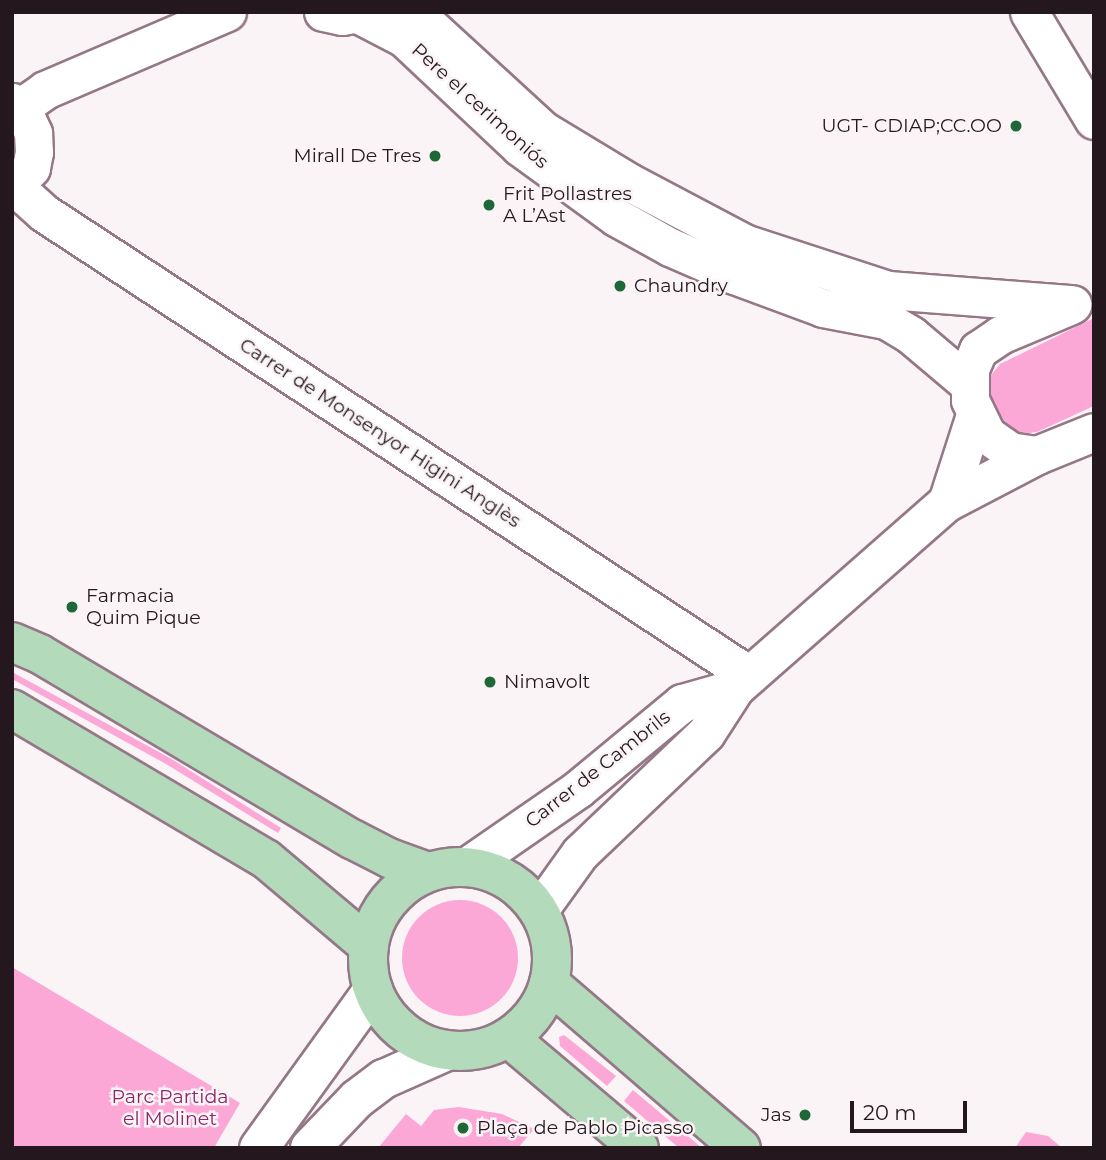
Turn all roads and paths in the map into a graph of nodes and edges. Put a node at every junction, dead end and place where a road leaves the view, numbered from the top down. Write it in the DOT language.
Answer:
graph roads {
  1 [pos="227,12"];
  2 [pos="323,12"];
  3 [pos="414,12"];
  4 [pos="1029,12"];
  5 [pos="363,14"];
  6 [pos="17,104"];
  7 [pos="1094,120"];
  8 [pos="13,186"];
  9 [pos="1083,298"];
  10 [pos="972,400"];
  11 [pos="1094,432"];
  12 [pos="1037,455"];
  13 [pos="947,502"];
  14 [pos="12,642"];
  15 [pos="742,682"];
  16 [pos="12,709"];
  17 [pos="467,866"];
  18 [pos="428,872"];
  19 [pos="539,910"];
  20 [pos="369,946"];
  21 [pos="549,983"];
  22 [pos="373,990"];
  23 [pos="509,1038"];
  24 [pos="447,1051"];
  25 [pos="259,1148"];
  26 [pos="310,1148"];
  27 [pos="639,1148"];
  28 [pos="741,1148"];
  1 -- 6 [label="street"];
  2 -- 5 [label="street"];
  3 -- 9 [label="street"];
  4 -- 7 [label="street"];
  5 -- 10 [label="street, Pere el cerimoniós"];
  6 -- 8 [label="street"];
  8 -- 15 [label="street, Carrer de Monsenyor Higini Anglès"];
  9 -- 10 [label="street"];
  10 -- 12 [label="street, Pere el cerimoniós"];
  10 -- 13 [label="street"];
  11 -- 12 [label="street, Carrer de Cambrils"];
  12 -- 13 [label="street, Carrer de Cambrils"];
  13 -- 15 [label="street, Carrer de Cambrils"];
  14 -- 18 [label="main road"];
  15 -- 17 [label="street, Carrer de Cambrils"];
  15 -- 19 [label="street, Carrer de Cambrils"];
  16 -- 20 [label="main road"];
  17 -- 18 [label="main road"];
  17 -- 19 [label="main road"];
  18 -- 20 [label="main road"];
  19 -- 21 [label="main road"];
  20 -- 22 [label="main road"];
  21 -- 23 [label="main road"];
  21 -- 28 [label="main road"];
  22 -- 24 [label="main road"];
  22 -- 25 [label="main road"];
  23 -- 24 [label="main road"];
  23 -- 27 [label="main road"];
  24 -- 26 [label="main road"];
}
